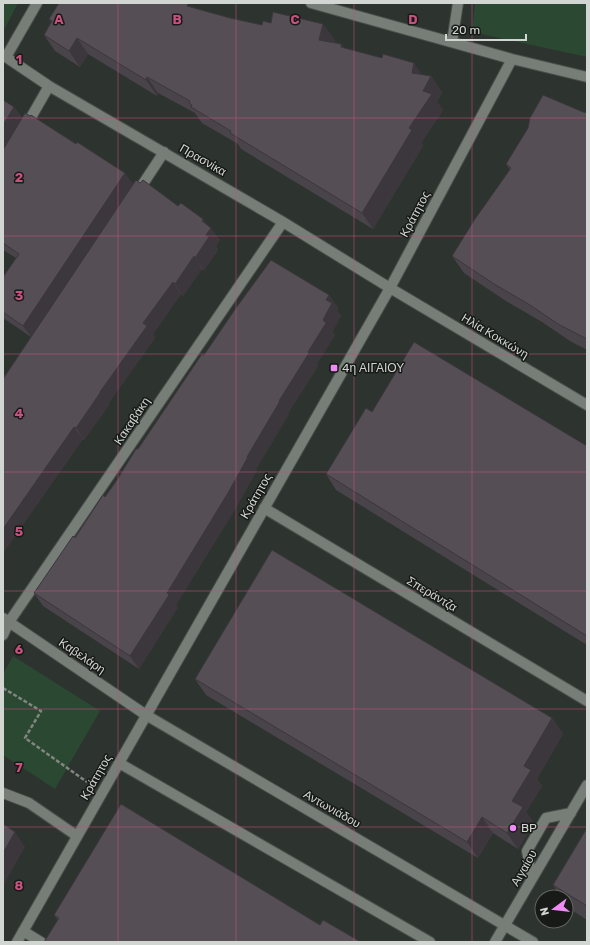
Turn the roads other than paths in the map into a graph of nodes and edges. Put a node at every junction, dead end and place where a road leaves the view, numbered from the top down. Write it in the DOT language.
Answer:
graph roads {
  1 [pos="37,3"];
  2 [pos="311,3"];
  3 [pos="458,3"];
  4 [pos="452,42"];
  5 [pos="4,56"];
  6 [pos="512,59"];
  7 [pos="587,77"];
  8 [pos="49,86"];
  9 [pos="22,131"];
  10 [pos="164,152"];
  11 [pos="129,204"];
  12 [pos="283,222"];
  13 [pos="390,288"];
  14 [pos="587,405"];
  15 [pos="264,508"];
  16 [pos="6,620"];
  17 [pos="3,635"];
  18 [pos="587,701"];
  19 [pos="146,715"];
  20 [pos="119,764"];
  21 [pos="587,785"];
  22 [pos="3,793"];
  23 [pos="571,813"];
  24 [pos="77,836"];
  25 [pos="532,879"];
  26 [pos="505,925"];
  27 [pos="23,931"];
  28 [pos="17,942"];
  29 [pos="41,942"];
  30 [pos="430,942"];
  31 [pos="495,942"];
  32 [pos="534,942"];
  1 -- 5 [label="street"];
  2 -- 4 [label="street"];
  3 -- 4 [label="street"];
  4 -- 6 [label="street"];
  5 -- 8 [label="street, Πρασνίκα"];
  6 -- 7 [label="street"];
  6 -- 13 [label="street, Κράτητος"];
  8 -- 9 [label="street"];
  8 -- 10 [label="street, Πρασνίκα"];
  10 -- 11 [label="street"];
  10 -- 12 [label="street, Πρασνίκα"];
  12 -- 13 [label="street, Πρασνίκα"];
  12 -- 16 [label="street, Κακαβάκη"];
  13 -- 14 [label="street, Ηλία Κοκκώνη"];
  13 -- 15 [label="street, Κράτητος"];
  15 -- 18 [label="street, Σπεράντζα"];
  15 -- 19 [label="street, Κράτητος"];
  16 -- 17 [label="street, Κακαβάκη"];
  16 -- 19 [label="street, Καβελάρη"];
  19 -- 20 [label="street, Κράτητος"];
  19 -- 26 [label="street, Αντωνιάδου"];
  20 -- 24 [label="street, Κράτητος"];
  20 -- 30 [label="street"];
  21 -- 23 [label="street, Αιγαίου"];
  22 -- 24 [label="street"];
  23 -- 25 [label="street, Αιγαίου"];
  23 -- 25 [label="street"];
  24 -- 27 [label="street, Κράτητος"];
  25 -- 26 [label="street, Αιγαίου"];
  26 -- 31 [label="street, Αιγαίου"];
  26 -- 32 [label="street, Αντωνιάδου"];
  27 -- 28 [label="street, Κράτητος"];
  27 -- 29 [label="street"];
}
